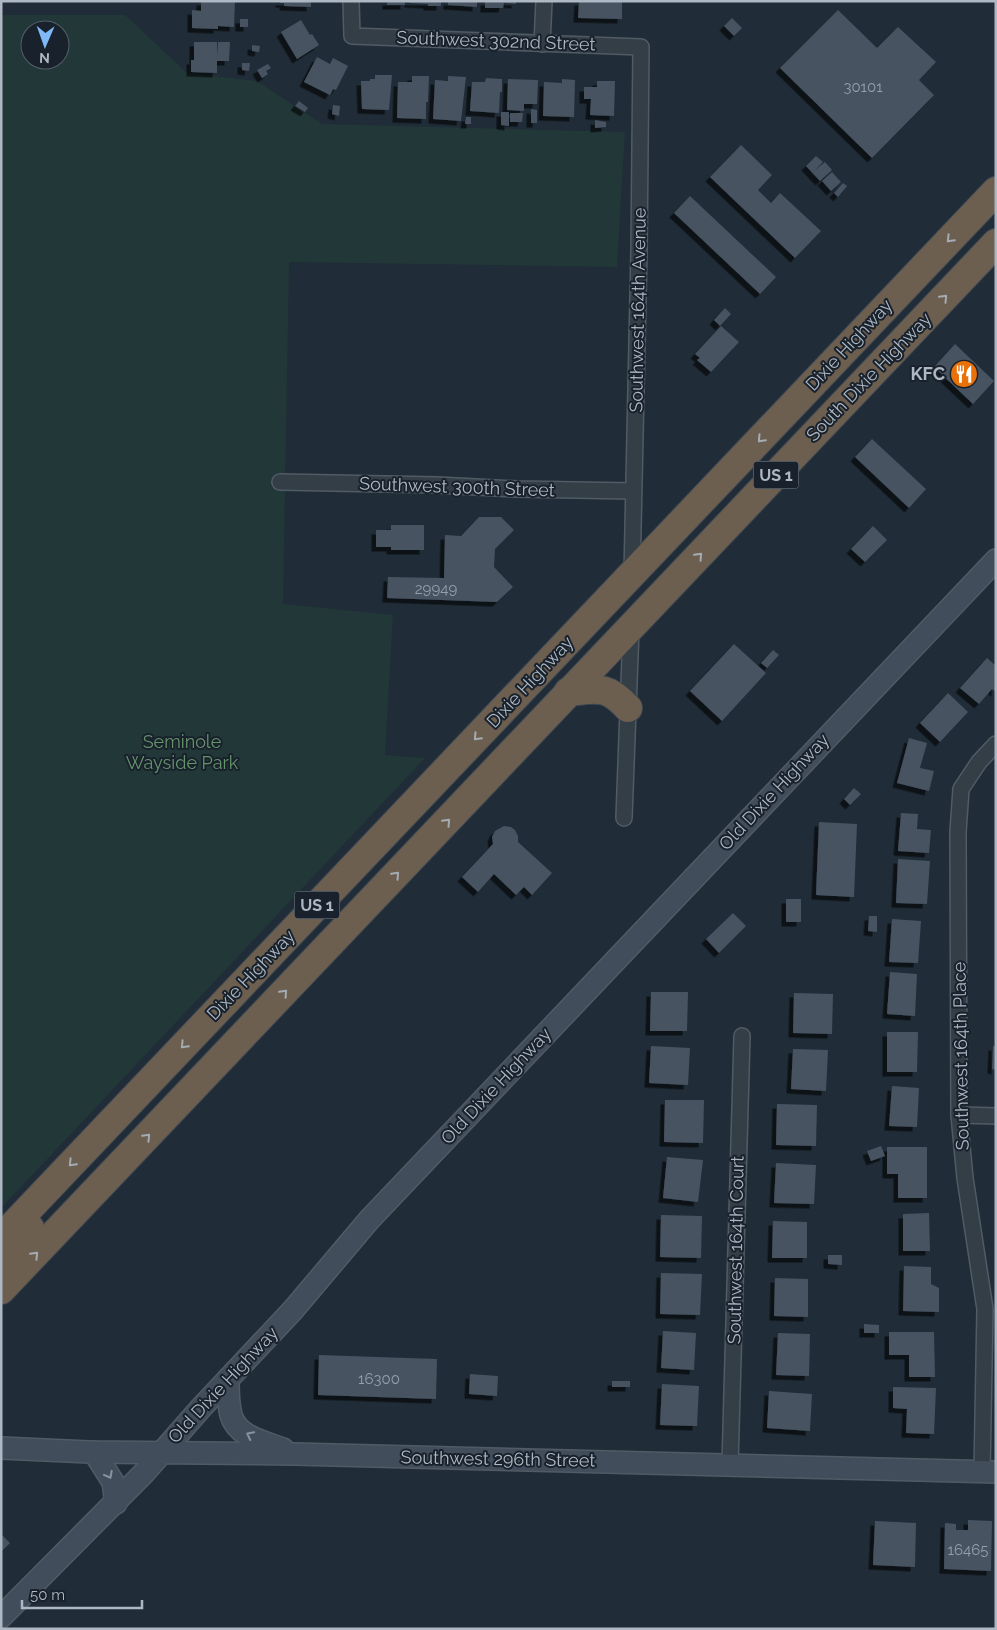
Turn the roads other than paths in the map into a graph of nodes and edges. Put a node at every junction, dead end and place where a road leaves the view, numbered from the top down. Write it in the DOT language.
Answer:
graph roads {
  1 [pos="351,1"];
  2 [pos="544,1"];
  3 [pos="542,44"];
  4 [pos="641,47"];
  5 [pos="996,191"];
  6 [pos="989,250"];
  7 [pos="280,482"];
  8 [pos="634,491"];
  9 [pos="704,500"];
  10 [pos="996,560"];
  11 [pos="632,574"];
  12 [pos="631,628"];
  13 [pos="561,700"];
  14 [pos="628,708"];
  15 [pos="996,744"];
  16 [pos="624,818"];
  17 [pos="389,830"];
  18 [pos="422,848"];
  19 [pos="210,1018"];
  20 [pos="251,1029"];
  21 [pos="742,1036"];
  22 [pos="959,1116"];
  23 [pos="996,1116"];
  24 [pos="52,1184"];
  25 [pos="79,1209"];
  26 [pos="1,1238"];
  27 [pos="1,1262"];
  28 [pos="1,1290"];
  29 [pos="228,1379"];
  30 [pos="1,1448"];
  31 [pos="94,1452"];
  32 [pos="161,1453"];
  33 [pos="295,1454"];
  34 [pos="730,1465"];
  35 [pos="989,1472"];
  36 [pos="116,1502"];
  37 [pos="1,1617"];
  1 -- 3 [label="street, Southwest 302nd Street"];
  2 -- 3 [label="street"];
  3 -- 4 [label="street, Southwest 302nd Street"];
  4 -- 8 [label="street, Southwest 164th Avenue"];
  5 -- 9 [label="highway, Dixie Highway / US 1, one-way"];
  12 -- 6 [label="highway, South Dixie Highway / US 1, one-way"];
  7 -- 8 [label="street, Southwest 300th Street"];
  8 -- 11 [label="street, Southwest 164th Avenue"];
  9 -- 11 [label="highway, US 1"];
  9 -- 12 [label="highway"];
  10 -- 29 [label="street, Old Dixie Highway"];
  11 -- 13 [label="highway"];
  11 -- 17 [label="highway, Dixie Highway / US 1, one-way"];
  12 -- 13 [label="highway, South Dixie Highway / US 1"];
  12 -- 14 [label="street"];
  13 -- 14 [label="highway"];
  18 -- 13 [label="highway, South Dixie Highway / US 1, one-way"];
  14 -- 16 [label="street"];
  15 -- 22 [label="street, Southwest 164th Place"];
  17 -- 19 [label="highway, Dixie Highway / US 1"];
  17 -- 20 [label="highway"];
  20 -- 18 [label="highway, Dixie Highway / US 1, one-way"];
  19 -- 24 [label="highway, Dixie Highway / US 1, one-way"];
  19 -- 25 [label="highway"];
  25 -- 20 [label="highway, Dixie Highway / US 1, one-way"];
  21 -- 34 [label="street, Southwest 164th Court"];
  22 -- 23 [label="street"];
  22 -- 35 [label="street, Southwest 164th Place"];
  24 -- 26 [label="highway, Dixie Highway / US 1"];
  24 -- 27 [label="highway"];
  28 -- 25 [label="highway, Dixie Highway / US 1, one-way"];
  29 -- 32 [label="street, Old Dixie Highway"];
  33 -- 29 [label="street, one-way"];
  30 -- 31 [label="street, Southwest 296th Street"];
  31 -- 32 [label="street, Southwest 296th Street"];
  31 -- 36 [label="street, one-way"];
  32 -- 33 [label="street, Southwest 296th Street"];
  32 -- 36 [label="street, Old Dixie Highway"];
  33 -- 34 [label="street, Southwest 296th Street"];
  34 -- 35 [label="street, Southwest 296th Street"];
  36 -- 37 [label="street, Old Dixie Highway"];
}
